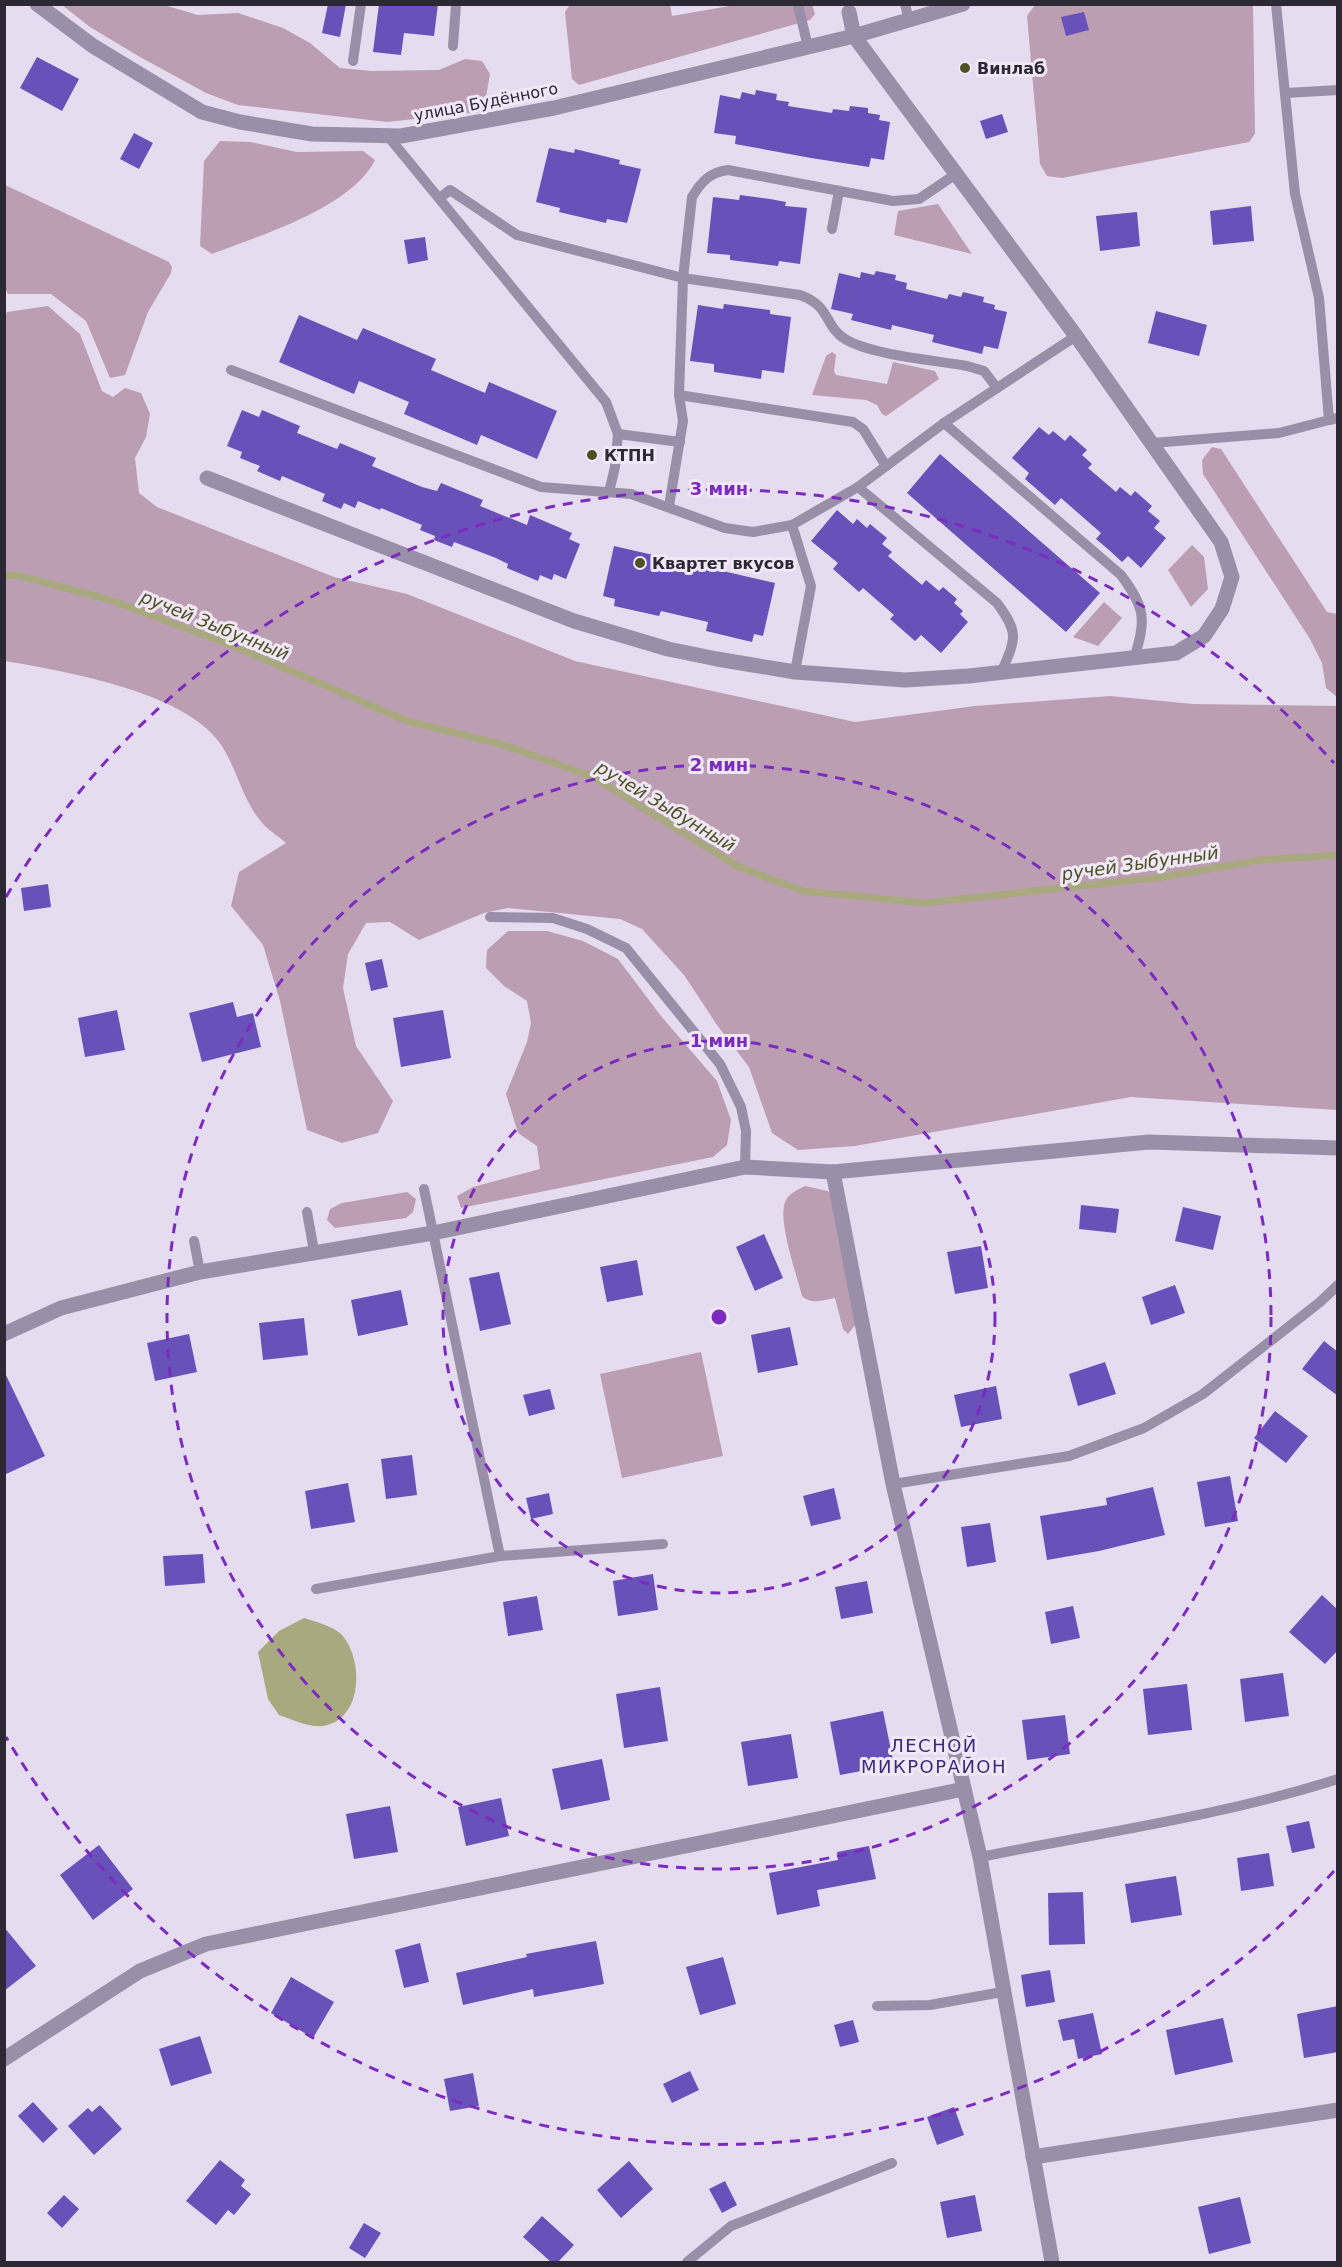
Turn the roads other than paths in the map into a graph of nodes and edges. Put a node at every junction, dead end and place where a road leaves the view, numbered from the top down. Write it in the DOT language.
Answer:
graph roads {
  1 [pos="38,4"];
  2 [pos="361,4"];
  3 [pos="456,4"];
  4 [pos="905,4"];
  5 [pos="963,4"];
  6 [pos="1275,4"];
  7 [pos="798,5"];
  8 [pos="849,12"];
  9 [pos="909,20"];
  10 [pos="854,36"];
  11 [pos="453,46"];
  12 [pos="808,47"];
  13 [pos="353,61"];
  14 [pos="1338,90"];
  15 [pos="1286,93"];
  16 [pos="387,135"];
  17 [pos="956,174"];
  18 [pos="839,191"];
  19 [pos="440,198"];
  20 [pos="832,229"];
  21 [pos="683,278"];
  22 [pos="1076,336"];
  23 [pos="231,370"];
  24 [pos="997,388"];
  25 [pos="679,395"];
  26 [pos="1333,419"];
  27 [pos="944,423"];
  28 [pos="618,434"];
  29 [pos="680,442"];
  30 [pos="1152,443"];
  31 [pos="886,466"];
  32 [pos="207,478"];
  33 [pos="858,487"];
  34 [pos="609,492"];
  35 [pos="669,506"];
  36 [pos="792,525"];
  37 [pos="1134,659"];
  38 [pos="1002,671"];
  39 [pos="795,672"];
  40 [pos="490,917"];
  41 [pos="1338,1148"];
  42 [pos="745,1167"];
  43 [pos="833,1172"];
  44 [pos="424,1189"];
  45 [pos="307,1212"];
  46 [pos="433,1233"];
  47 [pos="194,1241"];
  48 [pos="314,1251"];
  49 [pos="200,1272"];
  50 [pos="1338,1285"];
  51 [pos="4,1334"];
  52 [pos="893,1484"];
  53 [pos="663,1544"];
  54 [pos="500,1556"];
  55 [pos="316,1589"];
  56 [pos="1338,1779"];
  57 [pos="964,1789"];
  58 [pos="980,1857"];
  59 [pos="1002,1992"];
  60 [pos="877,2006"];
  61 [pos="4,2059"];
  62 [pos="1338,2110"];
  63 [pos="1034,2157"];
  64 [pos="892,2163"];
  65 [pos="687,2262"];
  66 [pos="1052,2262"];
  1 -- 16 [label="street, улица Будённого"];
  2 -- 13 [label="lane"];
  3 -- 11 [label="lane"];
  4 -- 9 [label="lane"];
  5 -- 9 [label="street, улица Будённого"];
  6 -- 15 [label="lane"];
  7 -- 12 [label="lane"];
  8 -- 10 [label="street"];
  9 -- 10 [label="street, улица Будённого"];
  10 -- 12 [label="street, улица Будённого"];
  10 -- 17 [label="street"];
  12 -- 16 [label="street, улица Будённого"];
  14 -- 15 [label="lane"];
  15 -- 26 [label="lane"];
  16 -- 19 [label="lane"];
  17 -- 18 [label="lane"];
  17 -- 22 [label="street"];
  18 -- 20 [label="lane"];
  18 -- 21 [label="lane"];
  19 -- 21 [label="lane"];
  19 -- 28 [label="lane"];
  21 -- 24 [label="lane"];
  21 -- 25 [label="lane"];
  22 -- 24 [label="lane"];
  22 -- 30 [label="street"];
  23 -- 34 [label="lane"];
  24 -- 27 [label="lane"];
  25 -- 29 [label="lane"];
  25 -- 31 [label="lane"];
  26 -- 30 [label="lane"];
  27 -- 31 [label="lane"];
  27 -- 37 [label="lane"];
  28 -- 29 [label="lane"];
  28 -- 34 [label="lane"];
  29 -- 35 [label="lane"];
  30 -- 37 [label="street"];
  31 -- 33 [label="lane"];
  32 -- 39 [label="street"];
  33 -- 36 [label="lane"];
  33 -- 38 [label="lane"];
  34 -- 35 [label="lane"];
  35 -- 36 [label="lane"];
  36 -- 39 [label="lane"];
  37 -- 38 [label="street"];
  38 -- 39 [label="street"];
  40 -- 42 [label="lane"];
  41 -- 43 [label="street"];
  42 -- 43 [label="street"];
  42 -- 46 [label="street"];
  43 -- 52 [label="street"];
  44 -- 46 [label="lane"];
  45 -- 48 [label="lane"];
  46 -- 48 [label="street"];
  46 -- 54 [label="lane"];
  47 -- 49 [label="lane"];
  48 -- 49 [label="street"];
  49 -- 51 [label="street"];
  50 -- 52 [label="lane"];
  52 -- 57 [label="street"];
  53 -- 54 [label="lane"];
  54 -- 55 [label="lane"];
  56 -- 58 [label="lane"];
  57 -- 58 [label="street"];
  57 -- 61 [label="street"];
  58 -- 59 [label="street"];
  59 -- 60 [label="lane"];
  59 -- 63 [label="street"];
  62 -- 63 [label="street"];
  63 -- 66 [label="street"];
  64 -- 65 [label="lane"];
}
